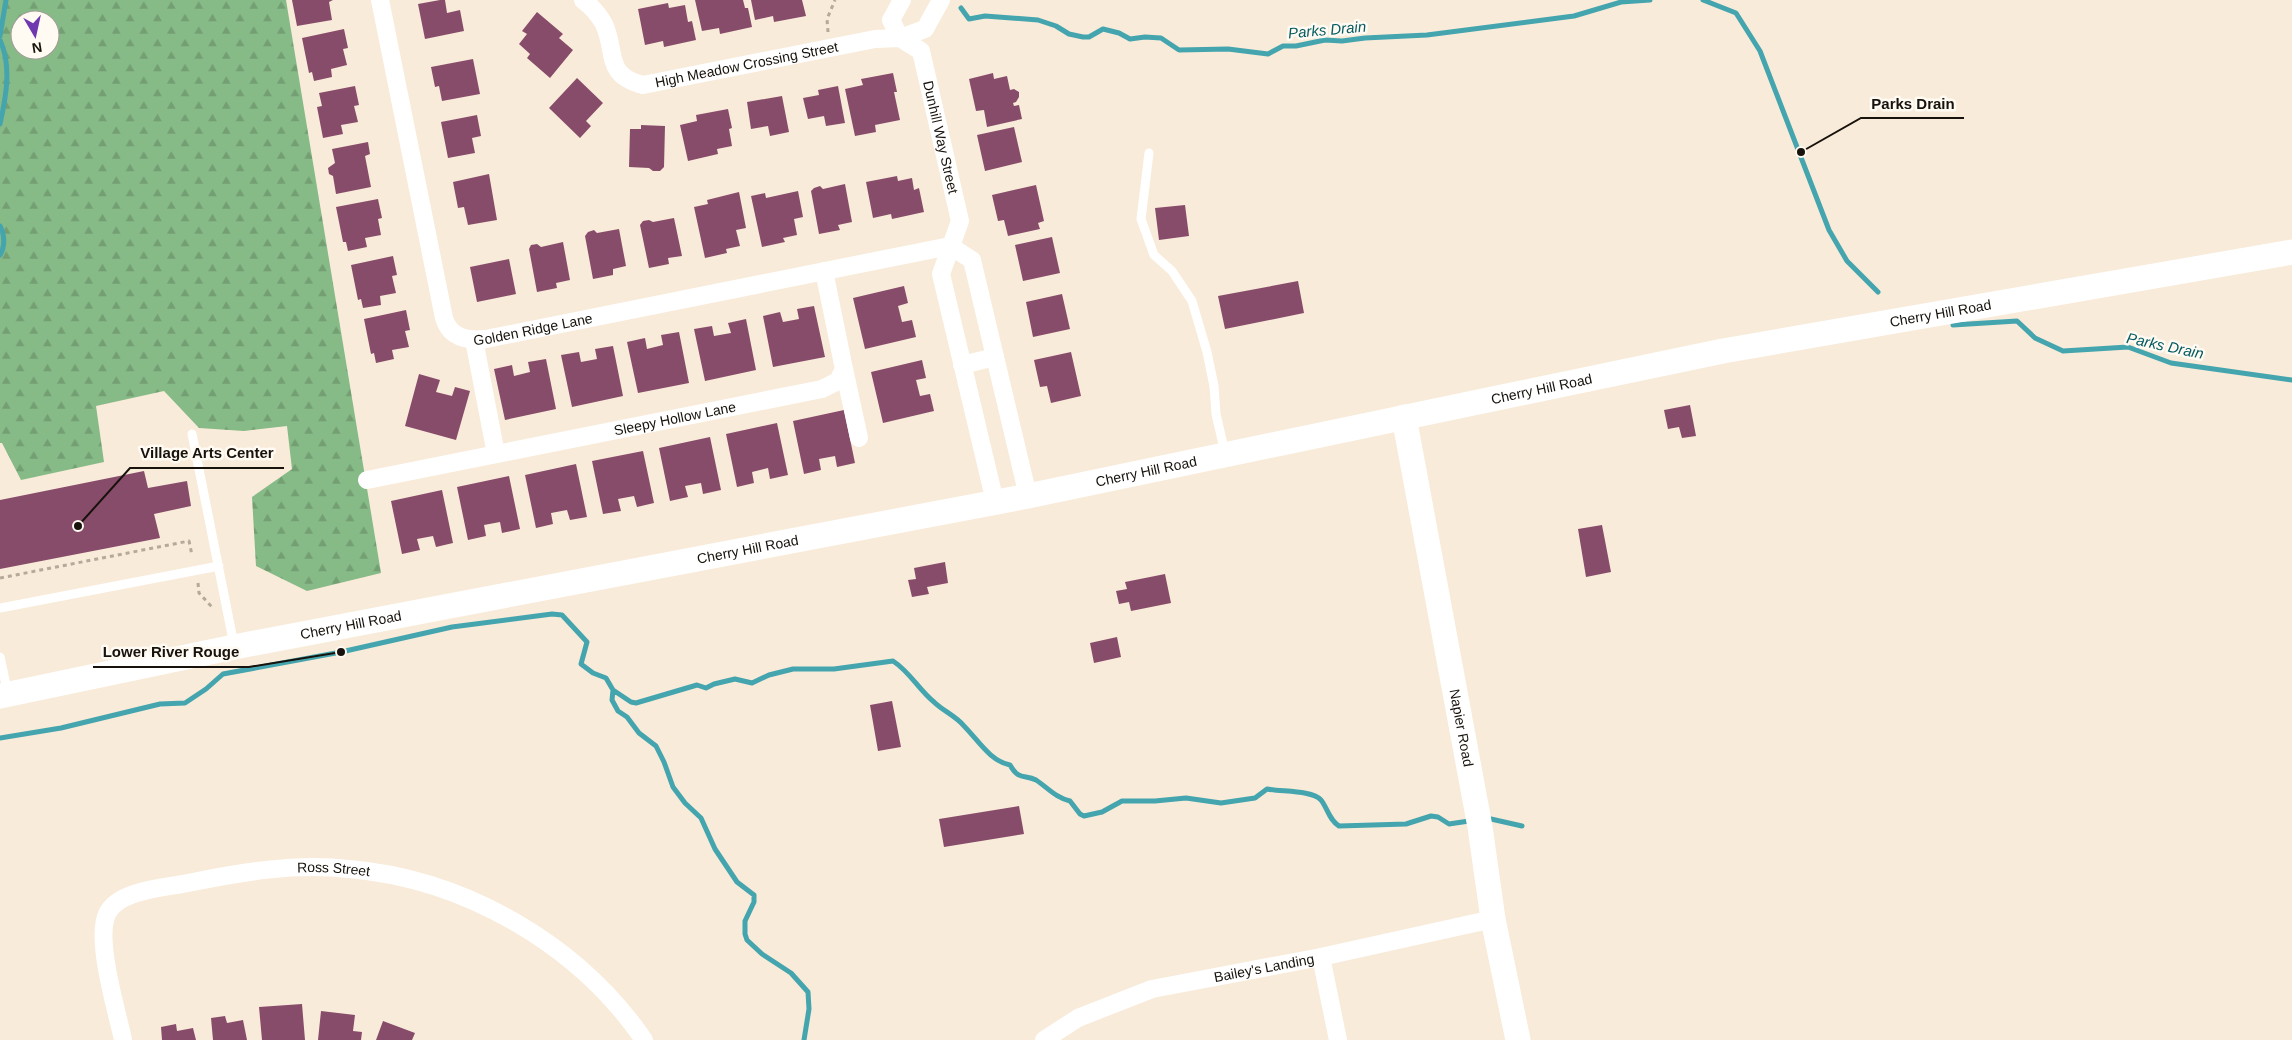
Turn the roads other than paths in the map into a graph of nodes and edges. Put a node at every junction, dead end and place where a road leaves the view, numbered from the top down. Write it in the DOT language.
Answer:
graph roads {
  1 [pos="380,0"];
  2 [pos="583,0"];
  3 [pos="902,0"];
  4 [pos="942,0"];
  5 [pos="900,38"];
  6 [pos="1149,154"];
  7 [pos="950,246"];
  8 [pos="2292,252"];
  9 [pos="824,271"];
  10 [pos="474,340"];
  11 [pos="995,357"];
  12 [pos="962,365"];
  13 [pos="844,369"];
  14 [pos="1404,417"];
  15 [pos="192,434"];
  16 [pos="859,438"];
  17 [pos="496,454"];
  18 [pos="1226,456"];
  19 [pos="366,480"];
  20 [pos="1028,496"];
  21 [pos="995,502"];
  22 [pos="219,566"];
  23 [pos="0,608"];
  24 [pos="234,647"];
  25 [pos="0,657"];
  26 [pos="4,695"];
  27 [pos="1493,920"];
  28 [pos="1321,957"];
  29 [pos="123,1040"];
  30 [pos="644,1040"];
  31 [pos="1044,1040"];
  32 [pos="1338,1040"];
  33 [pos="1518,1040"];
  1 -- 10 [label="street, Golden Ridge Lane"];
  2 -- 5 [label="street, High Meadow Crossing Street"];
  3 -- 5 [label="street"];
  4 -- 5 [label="street"];
  5 -- 7 [label="street, Dunhill Way Street"];
  6 -- 18 [label="lane"];
  7 -- 9 [label="street, Golden Ridge Lane"];
  7 -- 11 [label="street"];
  7 -- 12 [label="street, Dunhill Way Street"];
  8 -- 14 [label="street, Cherry Hill Road"];
  9 -- 10 [label="street, Golden Ridge Lane"];
  9 -- 13 [label="street"];
  10 -- 17 [label="street"];
  11 -- 12 [label="street"];
  11 -- 20 [label="street"];
  12 -- 21 [label="street, Dunhill Way Street"];
  13 -- 16 [label="street"];
  13 -- 17 [label="street, Sleepy Hollow Lane"];
  14 -- 18 [label="street, Cherry Hill Road"];
  14 -- 27 [label="street, Napier Road"];
  15 -- 22 [label="lane"];
  17 -- 19 [label="street, Sleepy Hollow Lane"];
  18 -- 20 [label="street, Cherry Hill Road"];
  20 -- 21 [label="street, Cherry Hill Road"];
  21 -- 24 [label="street, Cherry Hill Road"];
  22 -- 23 [label="lane"];
  22 -- 24 [label="lane"];
  24 -- 26 [label="street, Cherry Hill Road"];
  25 -- 26 [label="lane"];
  27 -- 28 [label="street, Bailey's Landing"];
  27 -- 33 [label="street, Napier Road"];
  28 -- 31 [label="street, Bailey's Landing"];
  28 -- 32 [label="street"];
  29 -- 30 [label="street, Ross Street"];
}
